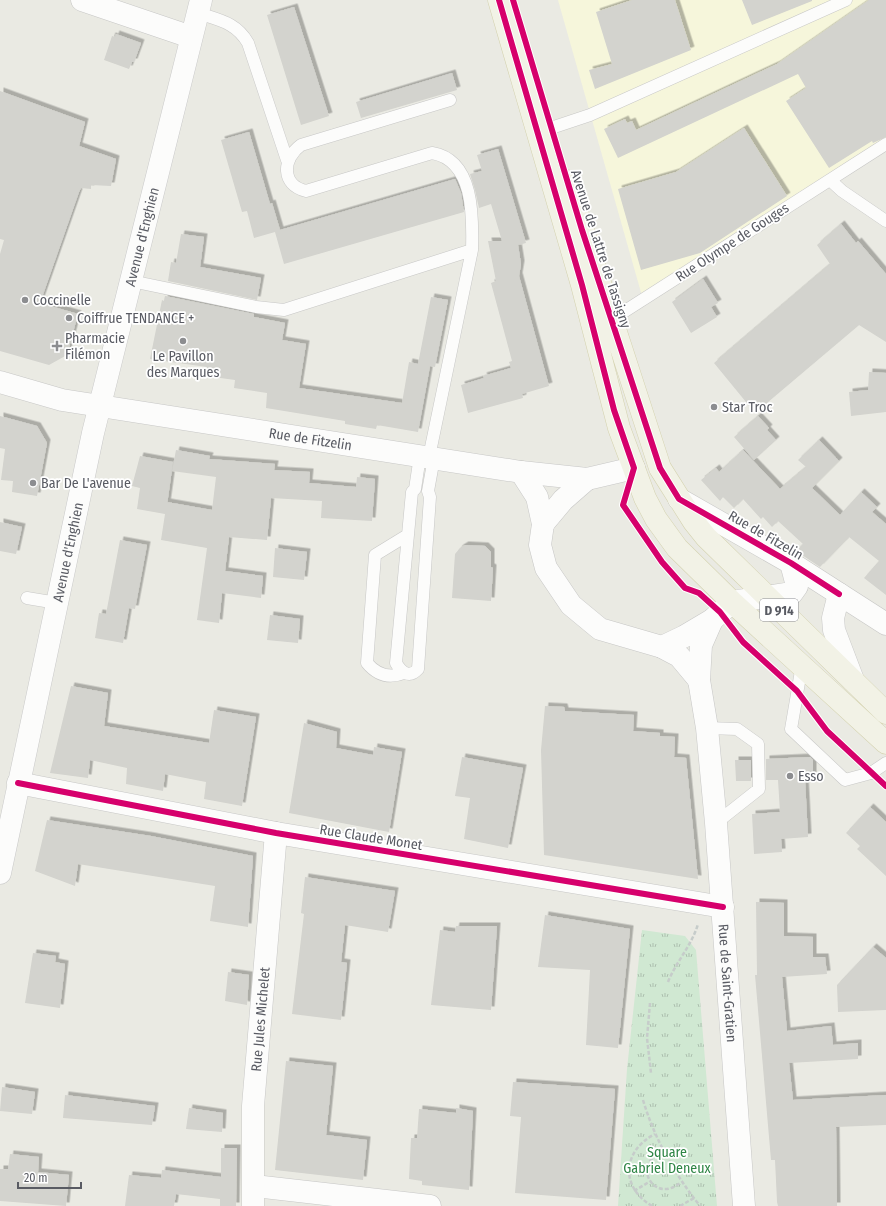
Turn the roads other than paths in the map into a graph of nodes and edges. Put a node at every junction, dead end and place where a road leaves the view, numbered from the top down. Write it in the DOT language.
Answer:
graph roads {
  1 [pos="82,0"];
  2 [pos="499,0"];
  3 [pos="513,0"];
  4 [pos="846,0"];
  5 [pos="199,6"];
  6 [pos="191,37"];
  7 [pos="450,100"];
  8 [pos="550,128"];
  9 [pos="886,144"];
  10 [pos="287,160"];
  11 [pos="830,180"];
  12 [pos="886,221"];
  13 [pos="472,250"];
  14 [pos="130,281"];
  15 [pos="611,320"];
  16 [pos="0,382"];
  17 [pos="99,406"];
  18 [pos="428,457"];
  19 [pos="634,468"];
  20 [pos="521,472"];
  21 [pos="587,479"];
  22 [pos="415,488"];
  23 [pos="428,491"];
  24 [pos="679,500"];
  25 [pos="543,524"];
  26 [pos="406,536"];
  27 [pos="791,564"];
  28 [pos="742,574"];
  29 [pos="839,594"];
  30 [pos="26,598"];
  31 [pos="766,598"];
  32 [pos="58,602"];
  33 [pos="732,602"];
  34 [pos="712,620"];
  35 [pos="886,624"];
  36 [pos="662,647"];
  37 [pos="802,665"];
  38 [pos="404,673"];
  39 [pos="699,680"];
  40 [pos="853,680"];
  41 [pos="886,713"];
  42 [pos="707,728"];
  43 [pos="886,743"];
  44 [pos="886,763"];
  45 [pos="18,784"];
  46 [pos="716,823"];
  47 [pos="276,834"];
  48 [pos="0,873"];
  49 [pos="723,907"];
  50 [pos="253,1196"];
  51 [pos="430,1206"];
  52 [pos="744,1206"];
  1 -- 6 [label="street"];
  2 -- 19 [label="main road, Avenue de Lattre de Tassigny / D 914"];
  3 -- 8 [label="main road, Avenue de Lattre de Tassigny / D 914"];
  4 -- 8 [label="lane"];
  5 -- 6 [label="street, Avenue d'Enghien"];
  5 -- 10 [label="lane"];
  6 -- 14 [label="street, Avenue d'Enghien"];
  7 -- 10 [label="lane"];
  8 -- 15 [label="main road, Avenue de Lattre de Tassigny / D 914"];
  9 -- 11 [label="lane, Rue Olympe de Gouges"];
  10 -- 13 [label="lane"];
  11 -- 12 [label="lane"];
  11 -- 15 [label="lane, Rue Olympe de Gouges"];
  13 -- 14 [label="lane"];
  13 -- 18 [label="lane"];
  14 -- 17 [label="street, Avenue d'Enghien"];
  15 -- 24 [label="main road, Avenue de Lattre de Tassigny / D 914"];
  16 -- 17 [label="street, Rue de Fitzelin"];
  17 -- 18 [label="street, Rue de Fitzelin"];
  17 -- 32 [label="street, Avenue d'Enghien"];
  18 -- 20 [label="street, Rue de Fitzelin"];
  18 -- 22 [label="lane"];
  18 -- 23 [label="lane"];
  19 -- 21 [label="street, Rue de Fitzelin"];
  19 -- 33 [label="main road, Avenue de Lattre de Tassigny / D 914"];
  20 -- 21 [label="street, Rue de Fitzelin"];
  20 -- 25 [label="street"];
  21 -- 25 [label="street, Rue de Fitzelin"];
  22 -- 23 [label="lane"];
  22 -- 26 [label="lane"];
  23 -- 38 [label="lane"];
  24 -- 27 [label="street, Rue de Fitzelin"];
  24 -- 28 [label="main road, Avenue de Lattre de Tassigny / D 914"];
  25 -- 36 [label="street"];
  26 -- 38 [label="lane"];
  26 -- 38 [label="lane"];
  27 -- 29 [label="street, Rue de Fitzelin"];
  27 -- 31 [label="street, Rue de Fitzelin"];
  28 -- 31 [label="main road, Avenue de Lattre de Tassigny / D 914"];
  28 -- 33 [label="street"];
  29 -- 35 [label="street, Rue de Fitzelin"];
  29 -- 40 [label="street"];
  30 -- 32 [label="lane"];
  31 -- 33 [label="street, Rue de Fitzelin"];
  31 -- 40 [label="main road, Avenue de Lattre de Tassigny / D 914"];
  32 -- 45 [label="street, Avenue d'Enghien"];
  33 -- 34 [label="street"];
  33 -- 37 [label="main road, Avenue de Lattre de Tassigny / D 914"];
  34 -- 36 [label="street"];
  34 -- 39 [label="street, Rue de Saint-Gratien"];
  36 -- 39 [label="street"];
  37 -- 43 [label="main road, Avenue de Lattre de Tassigny / D 914"];
  37 -- 44 [label="lane"];
  39 -- 42 [label="street, Rue de Saint-Gratien"];
  40 -- 41 [label="main road, Avenue de Lattre de Tassigny / D 914"];
  42 -- 46 [label="street, Rue de Saint-Gratien"];
  42 -- 46 [label="lane"];
  45 -- 47 [label="street, Rue Claude Monet"];
  45 -- 48 [label="street, Avenue d'Enghien"];
  46 -- 49 [label="street, Rue de Saint-Gratien"];
  47 -- 49 [label="street, Rue Claude Monet"];
  47 -- 50 [label="street, Rue Jules Michelet"];
  49 -- 52 [label="street, Rue de Saint-Gratien"];
  50 -- 51 [label="street"];
}
